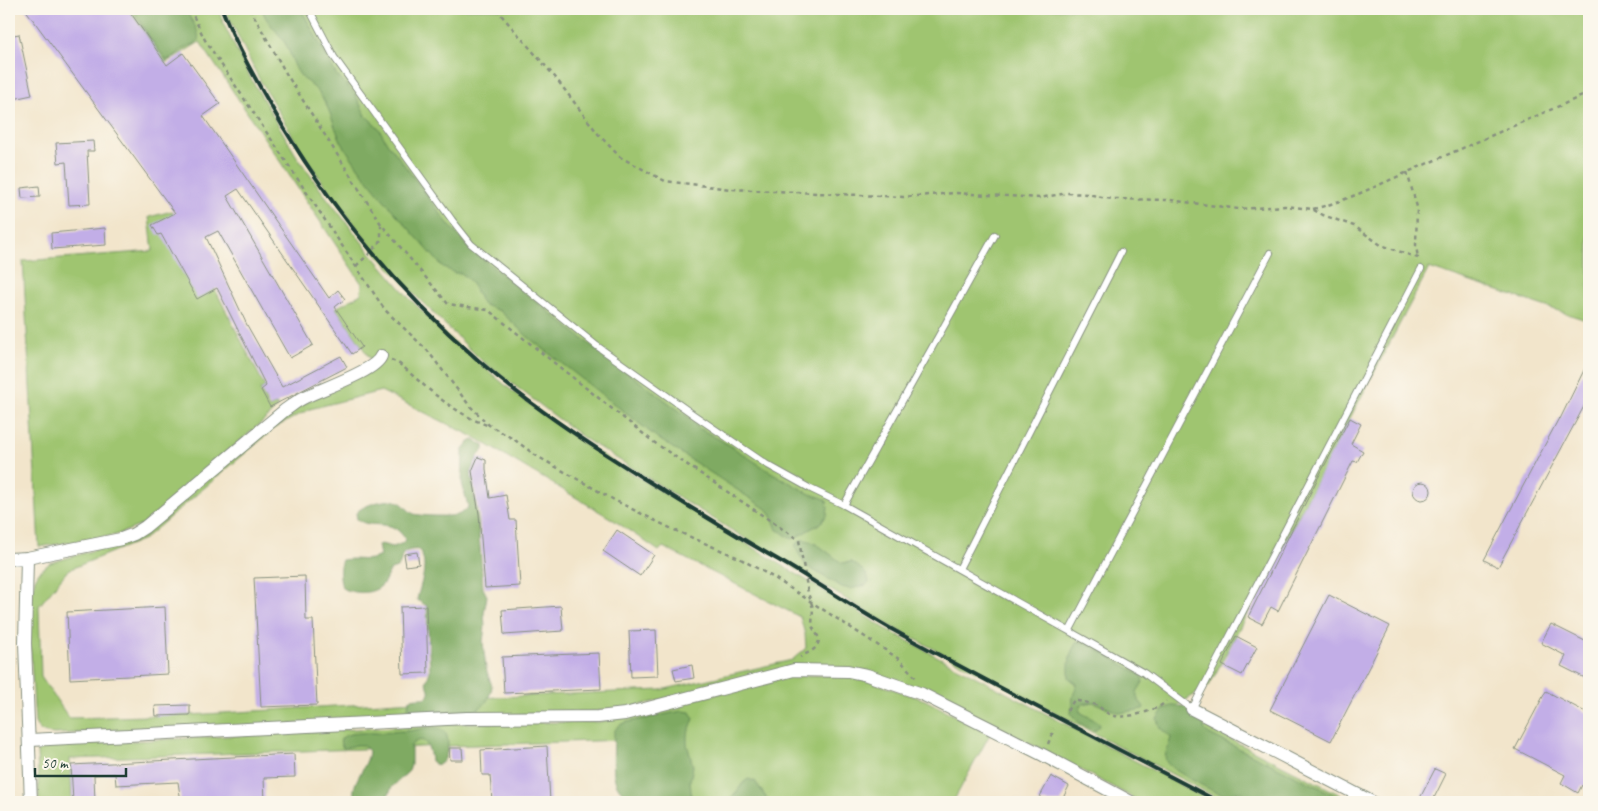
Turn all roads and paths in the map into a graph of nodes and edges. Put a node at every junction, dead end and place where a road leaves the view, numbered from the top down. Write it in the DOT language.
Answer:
graph roads {
  1 [pos="190,9"];
  2 [pos="250,9"];
  3 [pos="309,9"];
  4 [pos="496,9"];
  5 [pos="1589,93"];
  6 [pos="1407,172"];
  7 [pos="1312,209"];
  8 [pos="380,224"];
  9 [pos="995,235"];
  10 [pos="1121,252"];
  11 [pos="1270,253"];
  12 [pos="1418,258"];
  13 [pos="356,266"];
  14 [pos="1421,270"];
  15 [pos="381,356"];
  16 [pos="489,425"];
  17 [pos="844,505"];
  18 [pos="27,558"];
  19 [pos="9,559"];
  20 [pos="959,569"];
  21 [pos="812,602"];
  22 [pos="1070,630"];
  23 [pos="794,670"];
  24 [pos="922,694"];
  25 [pos="1171,694"];
  26 [pos="1192,709"];
  27 [pos="1067,711"];
  28 [pos="1054,729"];
  29 [pos="30,740"];
  30 [pos="1043,755"];
  31 [pos="31,802"];
  32 [pos="1131,802"];
  33 [pos="1372,802"];
  1 -- 13 [label="path"];
  2 -- 8 [label="path"];
  3 -- 17 [label="lane"];
  4 -- 7 [label="path"];
  5 -- 6 [label="path"];
  6 -- 7 [label="path"];
  6 -- 12 [label="path"];
  7 -- 12 [label="path"];
  8 -- 13 [label="path"];
  8 -- 21 [label="path"];
  9 -- 17 [label="lane"];
  10 -- 20 [label="lane"];
  11 -- 22 [label="lane"];
  12 -- 14 [label="path"];
  13 -- 16 [label="path"];
  14 -- 26 [label="lane"];
  15 -- 16 [label="path"];
  15 -- 18 [label="street"];
  16 -- 21 [label="path"];
  17 -- 20 [label="lane"];
  18 -- 19 [label="street"];
  18 -- 29 [label="street"];
  20 -- 22 [label="lane"];
  21 -- 23 [label="path"];
  21 -- 24 [label="path"];
  22 -- 25 [label="lane"];
  23 -- 24 [label="street"];
  23 -- 29 [label="street"];
  24 -- 30 [label="street"];
  25 -- 26 [label="lane"];
  25 -- 27 [label="path"];
  26 -- 33 [label="street"];
  28 -- 30 [label="path"];
  29 -- 31 [label="street"];
  30 -- 32 [label="street"];
}
